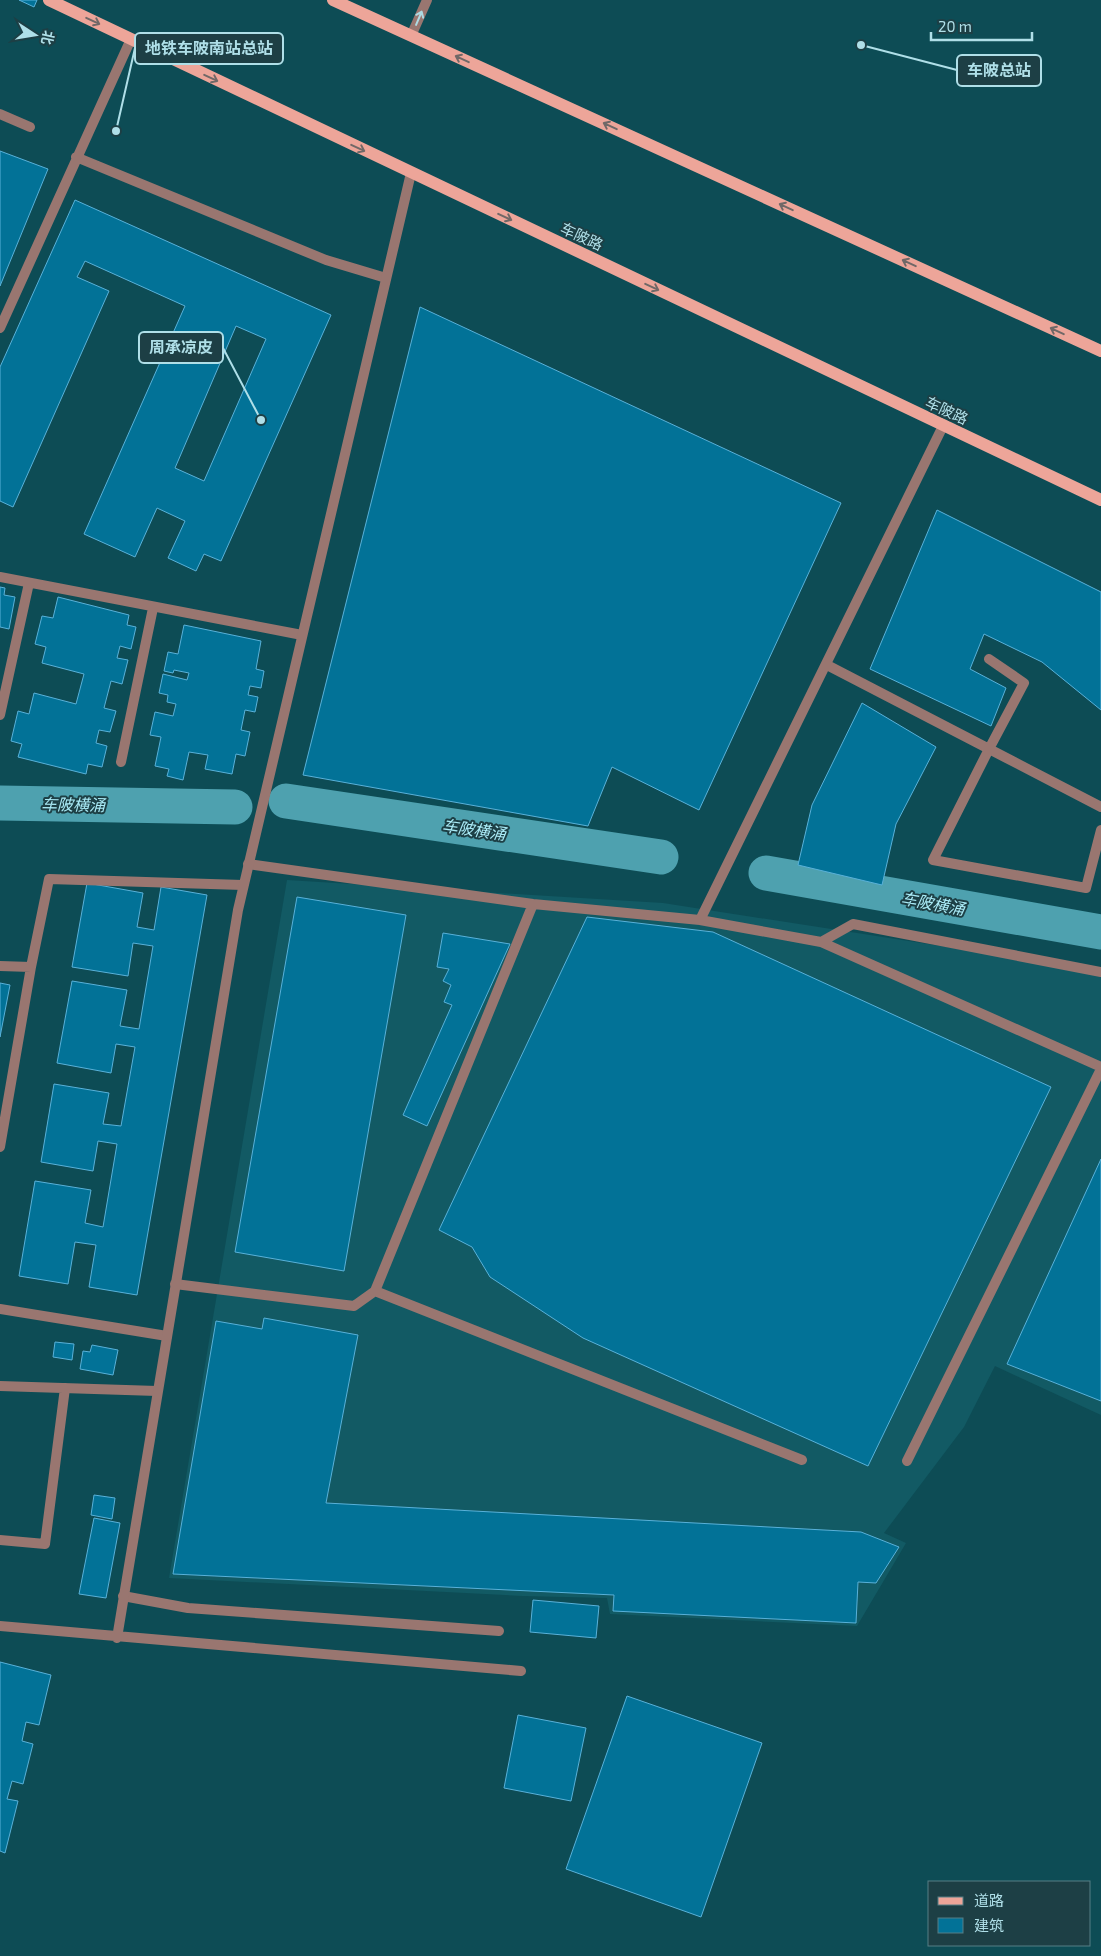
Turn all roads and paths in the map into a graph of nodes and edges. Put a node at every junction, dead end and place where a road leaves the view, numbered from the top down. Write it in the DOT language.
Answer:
graph roads {
  1 [pos="49,0"];
  2 [pos="333,0"];
  3 [pos="427,0"];
  4 [pos="412,36"];
  5 [pos="131,39"];
  6 [pos="0,114"];
  7 [pos="30,127"];
  8 [pos="76,158"];
  9 [pos="411,173"];
  10 [pos="386,278"];
  11 [pos="0,328"];
  12 [pos="1101,351"];
  13 [pos="943,426"];
  14 [pos="1101,500"];
  15 [pos="0,577"];
  16 [pos="28,583"];
  17 [pos="153,608"];
  18 [pos="302,635"];
  19 [pos="989,659"];
  20 [pos="827,665"];
  21 [pos="0,715"];
  22 [pos="989,749"];
  23 [pos="122,762"];
  24 [pos="1101,808"];
  25 [pos="1101,830"];
  26 [pos="248,864"];
  27 [pos="244,885"];
  28 [pos="533,904"];
  29 [pos="700,920"];
  30 [pos="821,942"];
  31 [pos="0,966"];
  32 [pos="31,967"];
  33 [pos="1101,972"];
  34 [pos="1101,1068"];
  35 [pos="0,1147"];
  36 [pos="175,1284"];
  37 [pos="375,1291"];
  38 [pos="0,1309"];
  39 [pos="166,1336"];
  40 [pos="0,1386"];
  41 [pos="65,1388"];
  42 [pos="157,1391"];
  43 [pos="802,1460"];
  44 [pos="907,1461"];
  45 [pos="0,1540"];
  46 [pos="123,1596"];
  47 [pos="0,1626"];
  48 [pos="499,1631"];
  49 [pos="117,1638"];
  50 [pos="522,1671"];
  1 -- 5 [label="main road, 车陂路, one-way"];
  2 -- 4 [label="main road"];
  4 -- 3 [label="street, one-way"];
  12 -- 4 [label="main road, one-way"];
  5 -- 8 [label="street"];
  5 -- 9 [label="main road, 车陂路, one-way"];
  6 -- 7 [label="street"];
  8 -- 10 [label="street"];
  8 -- 11 [label="street"];
  9 -- 10 [label="street"];
  9 -- 13 [label="main road, 车陂路, one-way"];
  10 -- 18 [label="street"];
  13 -- 14 [label="main road, 车陂路"];
  13 -- 20 [label="street"];
  15 -- 16 [label="street"];
  16 -- 17 [label="street"];
  16 -- 21 [label="street"];
  17 -- 18 [label="street"];
  17 -- 23 [label="street"];
  18 -- 26 [label="street"];
  19 -- 22 [label="street"];
  20 -- 22 [label="street"];
  20 -- 29 [label="street"];
  22 -- 24 [label="street"];
  22 -- 25 [label="street"];
  26 -- 27 [label="street"];
  26 -- 28 [label="street"];
  27 -- 32 [label="street"];
  27 -- 36 [label="street"];
  28 -- 29 [label="street"];
  28 -- 37 [label="street"];
  29 -- 30 [label="street"];
  30 -- 33 [label="street"];
  30 -- 34 [label="street"];
  31 -- 32 [label="street"];
  32 -- 35 [label="street"];
  34 -- 44 [label="street"];
  36 -- 37 [label="street"];
  36 -- 39 [label="street"];
  37 -- 43 [label="street"];
  38 -- 39 [label="street"];
  39 -- 42 [label="street"];
  40 -- 41 [label="street"];
  41 -- 42 [label="street"];
  41 -- 45 [label="street"];
  42 -- 46 [label="street"];
  46 -- 48 [label="street"];
  46 -- 49 [label="street"];
  47 -- 49 [label="street"];
  49 -- 50 [label="street"];
}
